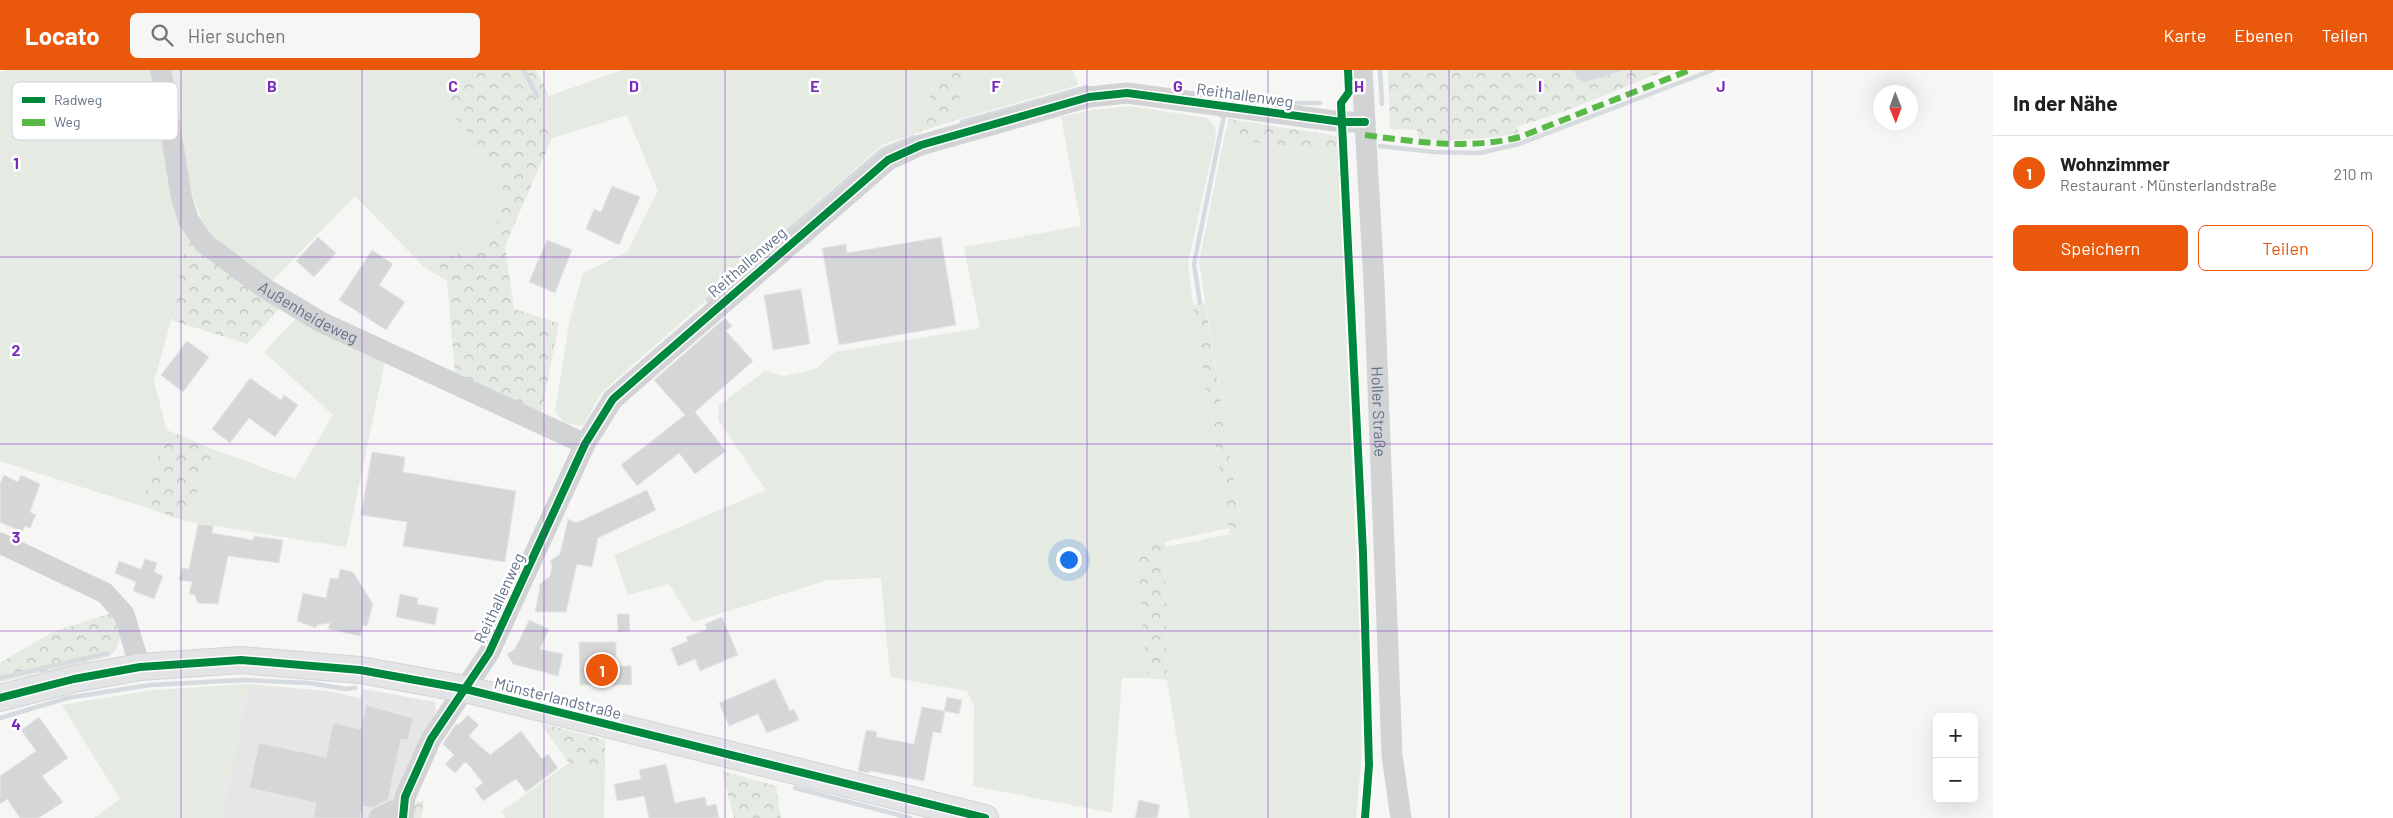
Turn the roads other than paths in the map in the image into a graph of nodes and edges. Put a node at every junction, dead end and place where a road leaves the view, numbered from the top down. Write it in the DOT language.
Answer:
graph roads {
  1 [pos="1362,70"];
  2 [pos="1365,122"];
  3 [pos="172,140"];
  4 [pos="585,444"];
  5 [pos="0,543"];
  6 [pos="140,667"];
  7 [pos="465,689"];
  8 [pos="0,698"];
  9 [pos="1392,755"];
  10 [pos="403,814"];
  11 [pos="379,818"];
  12 [pos="985,818"];
  13 [pos="1386,818"];
  14 [pos="1401,818"];
  1 -- 2 [label="street, Holler Straße"];
  2 -- 4 [label="street, Reithallenweg"];
  2 -- 9 [label="street, Holler Straße"];
  3 -- 4 [label="street, Außenheideweg"];
  4 -- 7 [label="street, Reithallenweg"];
  5 -- 6 [label="street"];
  6 -- 7 [label="main road, Münsterlandstraße"];
  6 -- 8 [label="main road, Münsterlandstraße"];
  7 -- 10 [label="street, Reithallenweg"];
  7 -- 12 [label="main road, Münsterlandstraße"];
  9 -- 13 [label="street, Holler Straße"];
  9 -- 14 [label="street, Holler Straße"];
  10 -- 11 [label="street"];
}
